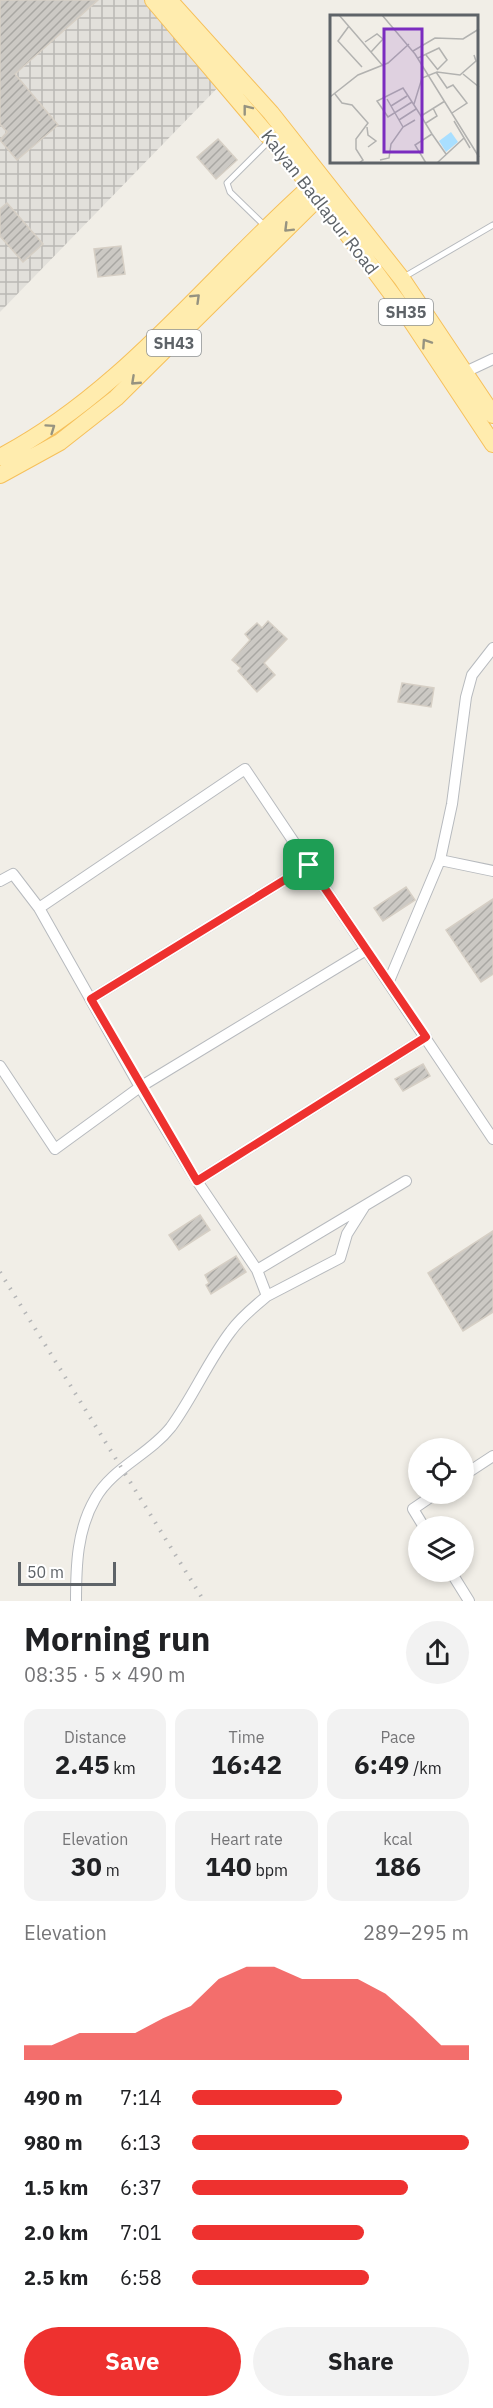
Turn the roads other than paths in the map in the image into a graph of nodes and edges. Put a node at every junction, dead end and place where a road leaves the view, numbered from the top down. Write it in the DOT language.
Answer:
graph roads {
  1 [pos="153,0"];
  2 [pos="169,0"];
  3 [pos="270,140"];
  4 [pos="320,187"];
  5 [pos="493,225"];
  6 [pos="267,228"];
  7 [pos="402,279"];
  8 [pos="387,287"];
  9 [pos="493,359"];
  10 [pos="457,376"];
  11 [pos="493,415"];
  12 [pos="493,444"];
  13 [pos="0,457"];
  14 [pos="0,475"];
  15 [pos="493,648"];
  16 [pos="440,860"];
  17 [pos="309,865"];
  18 [pos="493,871"];
  19 [pos="0,881"];
  20 [pos="39,908"];
  21 [pos="366,950"];
  22 [pos="389,981"];
  23 [pos="91,999"];
  24 [pos="426,1037"];
  25 [pos="0,1066"];
  26 [pos="140,1087"];
  27 [pos="492,1134"];
  28 [pos="197,1181"];
  29 [pos="406,1181"];
  30 [pos="365,1204"];
  31 [pos="257,1270"];
  32 [pos="267,1296"];
  33 [pos="493,1456"];
  34 [pos="474,1469"];
  35 [pos="420,1504"];
  36 [pos="417,1516"];
  37 [pos="457,1582"];
  38 [pos="76,1601"];
  39 [pos="469,1601"];
  3 -- 1 [label="main road, Kalyan Badlapur Road / SH35, one-way"];
  2 -- 4 [label="main road, Kalyan Badlapur Road / SH35"];
  3 -- 4 [label="main road, Kalyan Badlapur Road / SH35"];
  3 -- 6 [label="lane"];
  4 -- 6 [label="main road, SH43"];
  4 -- 7 [label="main road, Kalyan Badlapur Road / SH35"];
  4 -- 8 [label="main road, Kalyan Badlapur Road / SH35"];
  4 -- 14 [label="main road, SH43, one-way"];
  5 -- 7 [label="lane"];
  13 -- 6 [label="main road, SH43, one-way"];
  7 -- 8 [label="lane"];
  7 -- 10 [label="main road, Kalyan Badlapur Road / SH35"];
  10 -- 8 [label="main road, Kalyan Badlapur Road / SH35, one-way"];
  9 -- 10 [label="street"];
  10 -- 11 [label="main road, Kalyan Badlapur Road / SH35"];
  10 -- 12 [label="main road, Kalyan Badlapur Road / SH35"];
  15 -- 16 [label="street"];
  16 -- 18 [label="street"];
  16 -- 22 [label="street"];
  17 -- 20 [label="street"];
  17 -- 21 [label="street"];
  17 -- 23 [label="street"];
  19 -- 20 [label="street"];
  20 -- 23 [label="street"];
  21 -- 22 [label="street"];
  21 -- 26 [label="street"];
  22 -- 24 [label="street"];
  23 -- 26 [label="street"];
  24 -- 27 [label="street"];
  24 -- 28 [label="street"];
  25 -- 26 [label="street"];
  26 -- 28 [label="street"];
  28 -- 31 [label="street"];
  29 -- 30 [label="street"];
  30 -- 31 [label="street"];
  30 -- 32 [label="street"];
  31 -- 32 [label="street"];
  32 -- 38 [label="street"];
  33 -- 34 [label="street"];
  35 -- 36 [label="street"];
  37 -- 39 [label="street"];
}
